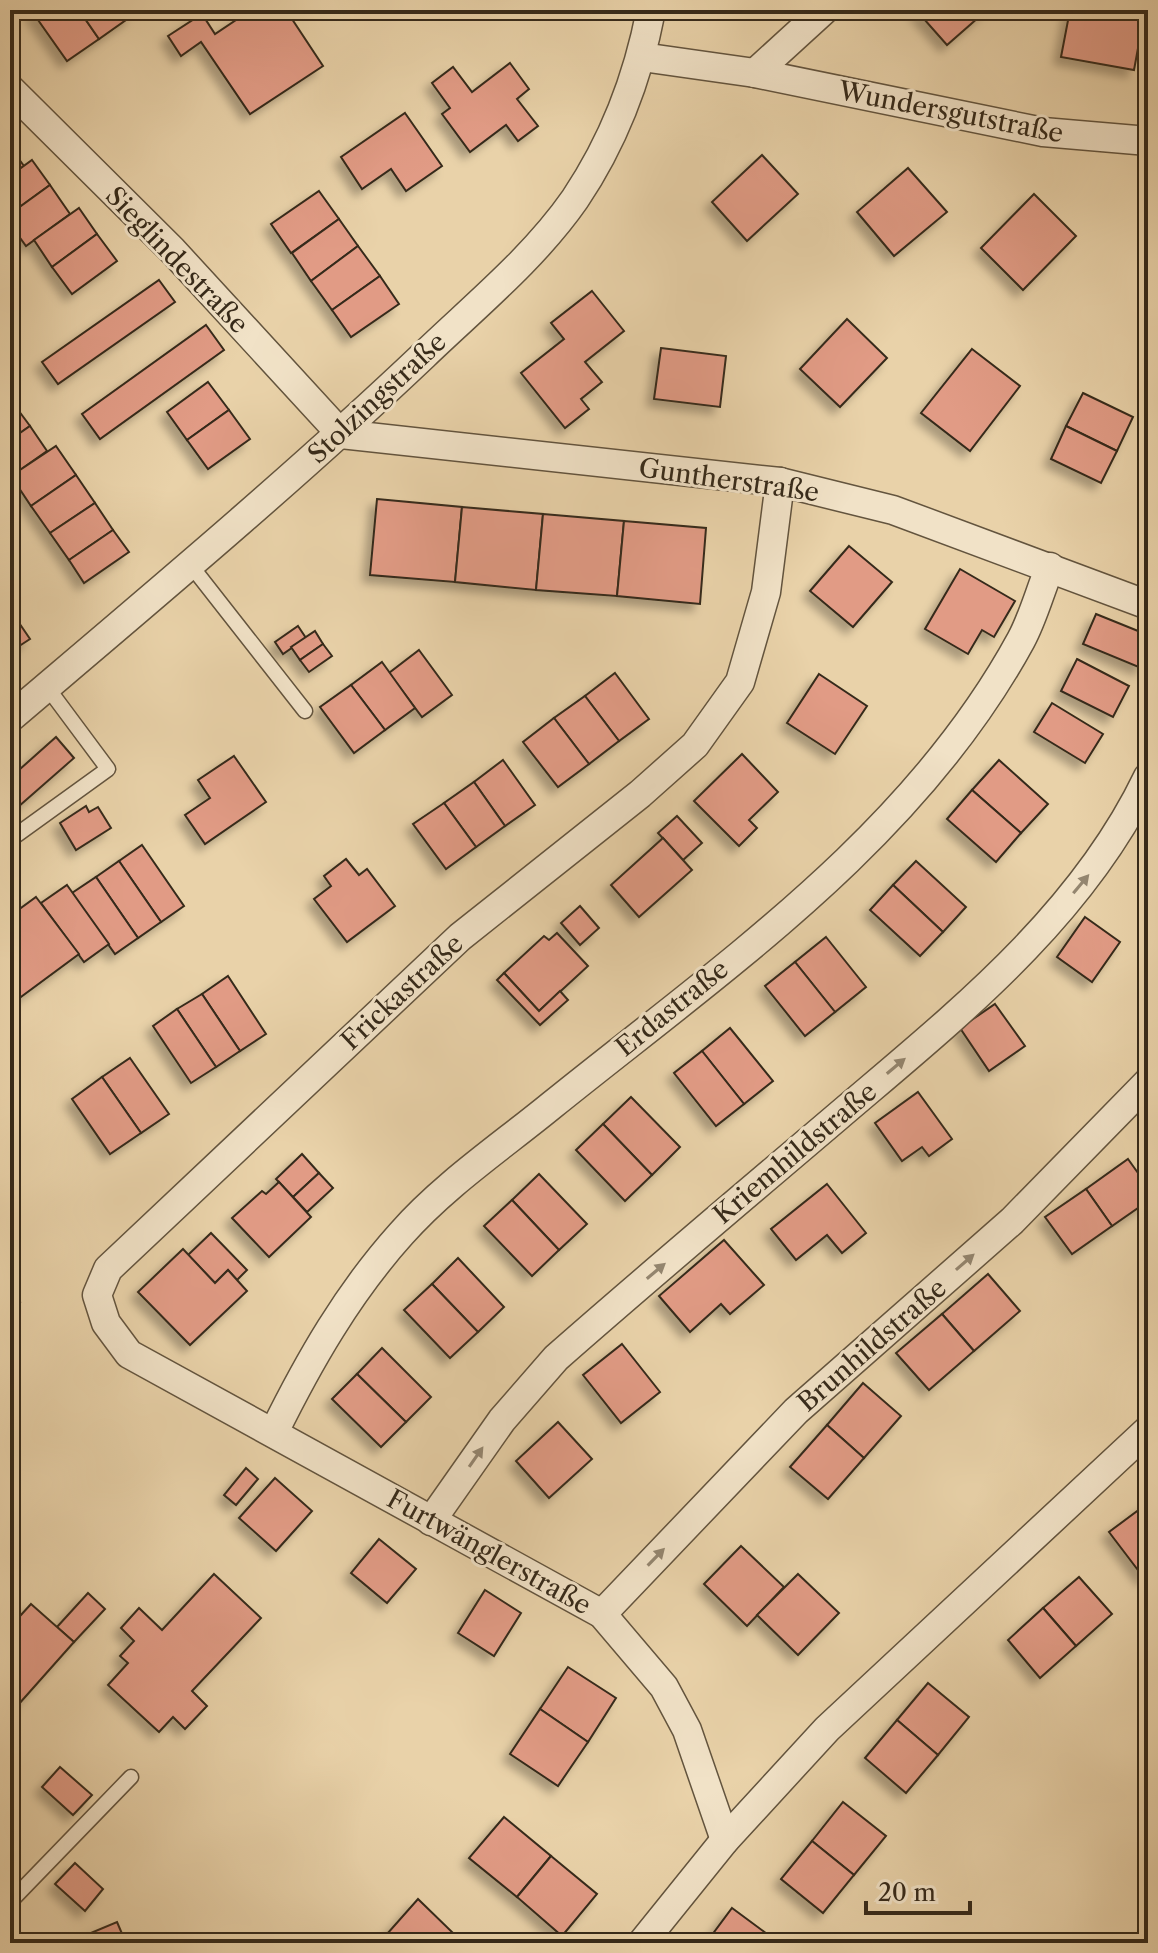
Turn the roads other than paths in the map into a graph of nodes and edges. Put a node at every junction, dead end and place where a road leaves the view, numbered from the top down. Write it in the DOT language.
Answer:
graph roads {
  1 [pos="651,10"];
  2 [pos="824,10"];
  3 [pos="642,57"];
  4 [pos="755,73"];
  5 [pos="10,89"];
  6 [pos="1148,141"];
  7 [pos="341,434"];
  8 [pos="780,482"];
  9 [pos="189,563"];
  10 [pos="1050,567"];
  11 [pos="1148,605"];
  12 [pos="47,687"];
  13 [pos="305,711"];
  14 [pos="10,718"];
  15 [pos="1148,777"];
  16 [pos="11,839"];
  17 [pos="1148,1082"];
  18 [pos="1148,1430"];
  19 [pos="274,1432"];
  20 [pos="431,1521"];
  21 [pos="602,1614"];
  22 [pos="131,1777"];
  23 [pos="725,1840"];
  24 [pos="10,1902"];
  25 [pos="642,1943"];
  1 -- 3 [label="street, Stolzingstraße"];
  2 -- 4 [label="street"];
  3 -- 4 [label="street, Wundersgutstraße"];
  3 -- 7 [label="street, Stolzingstraße"];
  4 -- 6 [label="street, Wundersgutstraße"];
  5 -- 7 [label="street, Sieglindestraße"];
  7 -- 8 [label="street, Guntherstraße"];
  7 -- 9 [label="street, Stolzingstraße"];
  8 -- 10 [label="street, Guntherstraße"];
  8 -- 19 [label="street, Frickastraße"];
  9 -- 12 [label="street, Stolzingstraße"];
  9 -- 13 [label="lane"];
  10 -- 11 [label="street, Guntherstraße"];
  10 -- 19 [label="street, Erdastraße"];
  12 -- 14 [label="street, Stolzingstraße"];
  12 -- 16 [label="lane"];
  20 -- 15 [label="street, Kriemhildstraße, one-way"];
  21 -- 17 [label="street, Brunhildstraße, one-way"];
  18 -- 23 [label="street"];
  19 -- 20 [label="street, Furtwänglerstraße"];
  20 -- 21 [label="street, Furtwänglerstraße"];
  21 -- 23 [label="street, Furtwänglerstraße"];
  22 -- 24 [label="lane"];
  23 -- 25 [label="street"];
}
